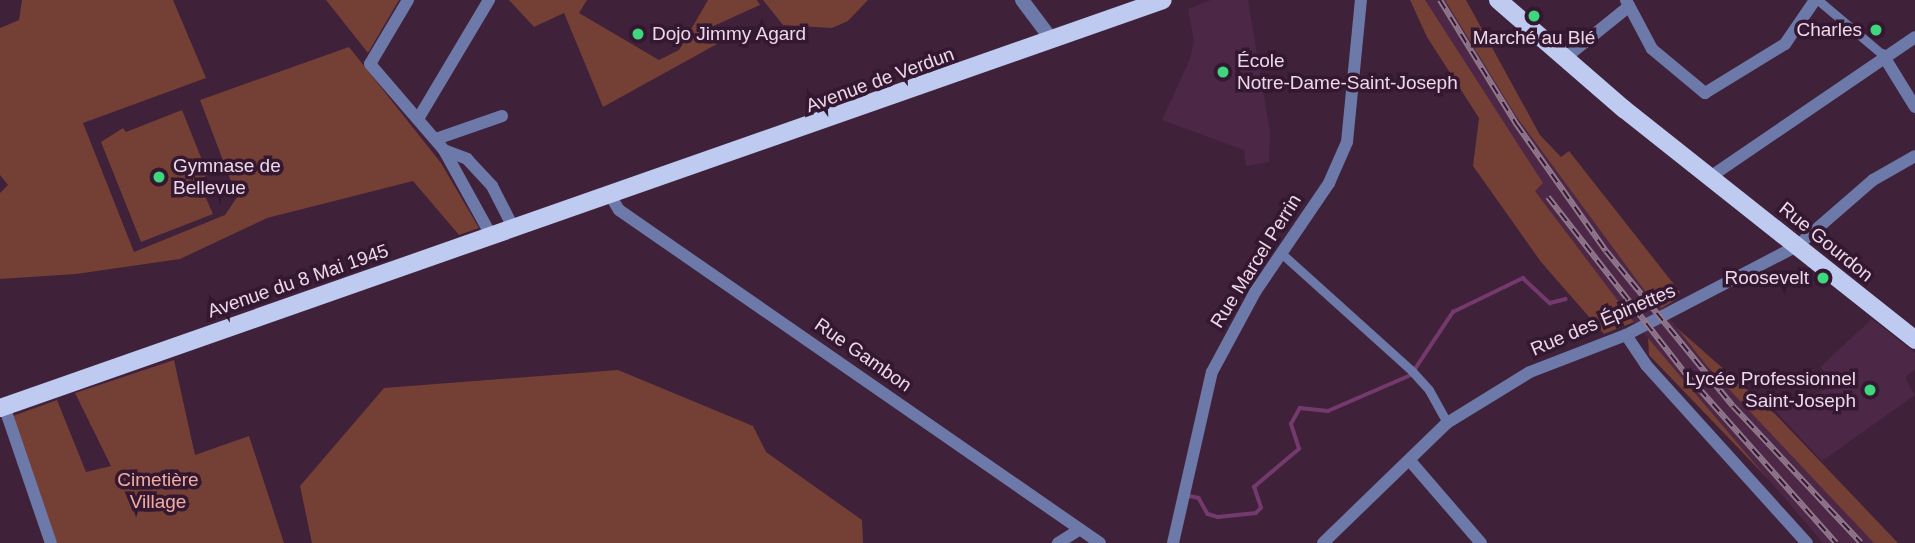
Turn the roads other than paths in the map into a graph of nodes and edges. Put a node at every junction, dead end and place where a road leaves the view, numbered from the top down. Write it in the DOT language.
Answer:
graph roads {
  1 [pos="408,0"];
  2 [pos="489,0"];
  3 [pos="1022,0"];
  4 [pos="1163,0"];
  5 [pos="1361,0"];
  6 [pos="1498,0"];
  7 [pos="1817,0"];
  8 [pos="1627,4"];
  9 [pos="1915,37"];
  10 [pos="1052,40"];
  11 [pos="1884,55"];
  12 [pos="1565,58"];
  13 [pos="1915,107"];
  14 [pos="502,116"];
  15 [pos="418,120"];
  16 [pos="440,144"];
  17 [pos="1915,156"];
  18 [pos="1710,177"];
  19 [pos="610,194"];
  20 [pos="514,229"];
  21 [pos="492,237"];
  22 [pos="1797,246"];
  23 [pos="1281,253"];
  24 [pos="1626,335"];
  25 [pos="1915,340"];
  26 [pos="2,407"];
  27 [pos="1447,423"];
  28 [pos="1410,462"];
  29 [pos="1080,529"];
  30 [pos="51,543"];
  31 [pos="1058,543"];
  32 [pos="1100,543"];
  33 [pos="1173,543"];
  34 [pos="1323,543"];
  35 [pos="1481,543"];
  36 [pos="1807,543"];
  1 -- 15 [label="street"];
  2 -- 15 [label="street"];
  3 -- 10 [label="street"];
  4 -- 10 [label="main road, Avenue de Verdun"];
  5 -- 23 [label="street, Rue Marcel Perrin"];
  6 -- 12 [label="main road, Rue Gourdon"];
  7 -- 8 [label="street"];
  7 -- 11 [label="street"];
  8 -- 12 [label="street"];
  9 -- 11 [label="street"];
  10 -- 19 [label="main road, Avenue de Verdun"];
  11 -- 13 [label="street"];
  11 -- 18 [label="street"];
  12 -- 18 [label="main road, Rue Gourdon"];
  14 -- 16 [label="street"];
  15 -- 16 [label="street"];
  16 -- 20 [label="street"];
  16 -- 21 [label="street"];
  17 -- 22 [label="street, Rue des Épinettes"];
  18 -- 22 [label="main road, Rue Gourdon"];
  19 -- 20 [label="main road, Avenue du 8 Mai 1945"];
  19 -- 29 [label="street, Rue Gambon"];
  20 -- 21 [label="main road, Avenue du 8 Mai 1945"];
  21 -- 26 [label="main road, Avenue du 8 Mai 1945"];
  22 -- 24 [label="street, Rue des Épinettes"];
  22 -- 25 [label="main road, Rue Gourdon"];
  23 -- 27 [label="street"];
  23 -- 33 [label="street, Rue Marcel Perrin"];
  24 -- 27 [label="street, Rue des Épinettes"];
  24 -- 36 [label="street"];
  26 -- 30 [label="street"];
  27 -- 28 [label="street, Rue des Épinettes"];
  28 -- 34 [label="street, Rue des Épinettes"];
  28 -- 35 [label="street"];
  29 -- 31 [label="street"];
  29 -- 32 [label="street, Rue Gambon"];
}
